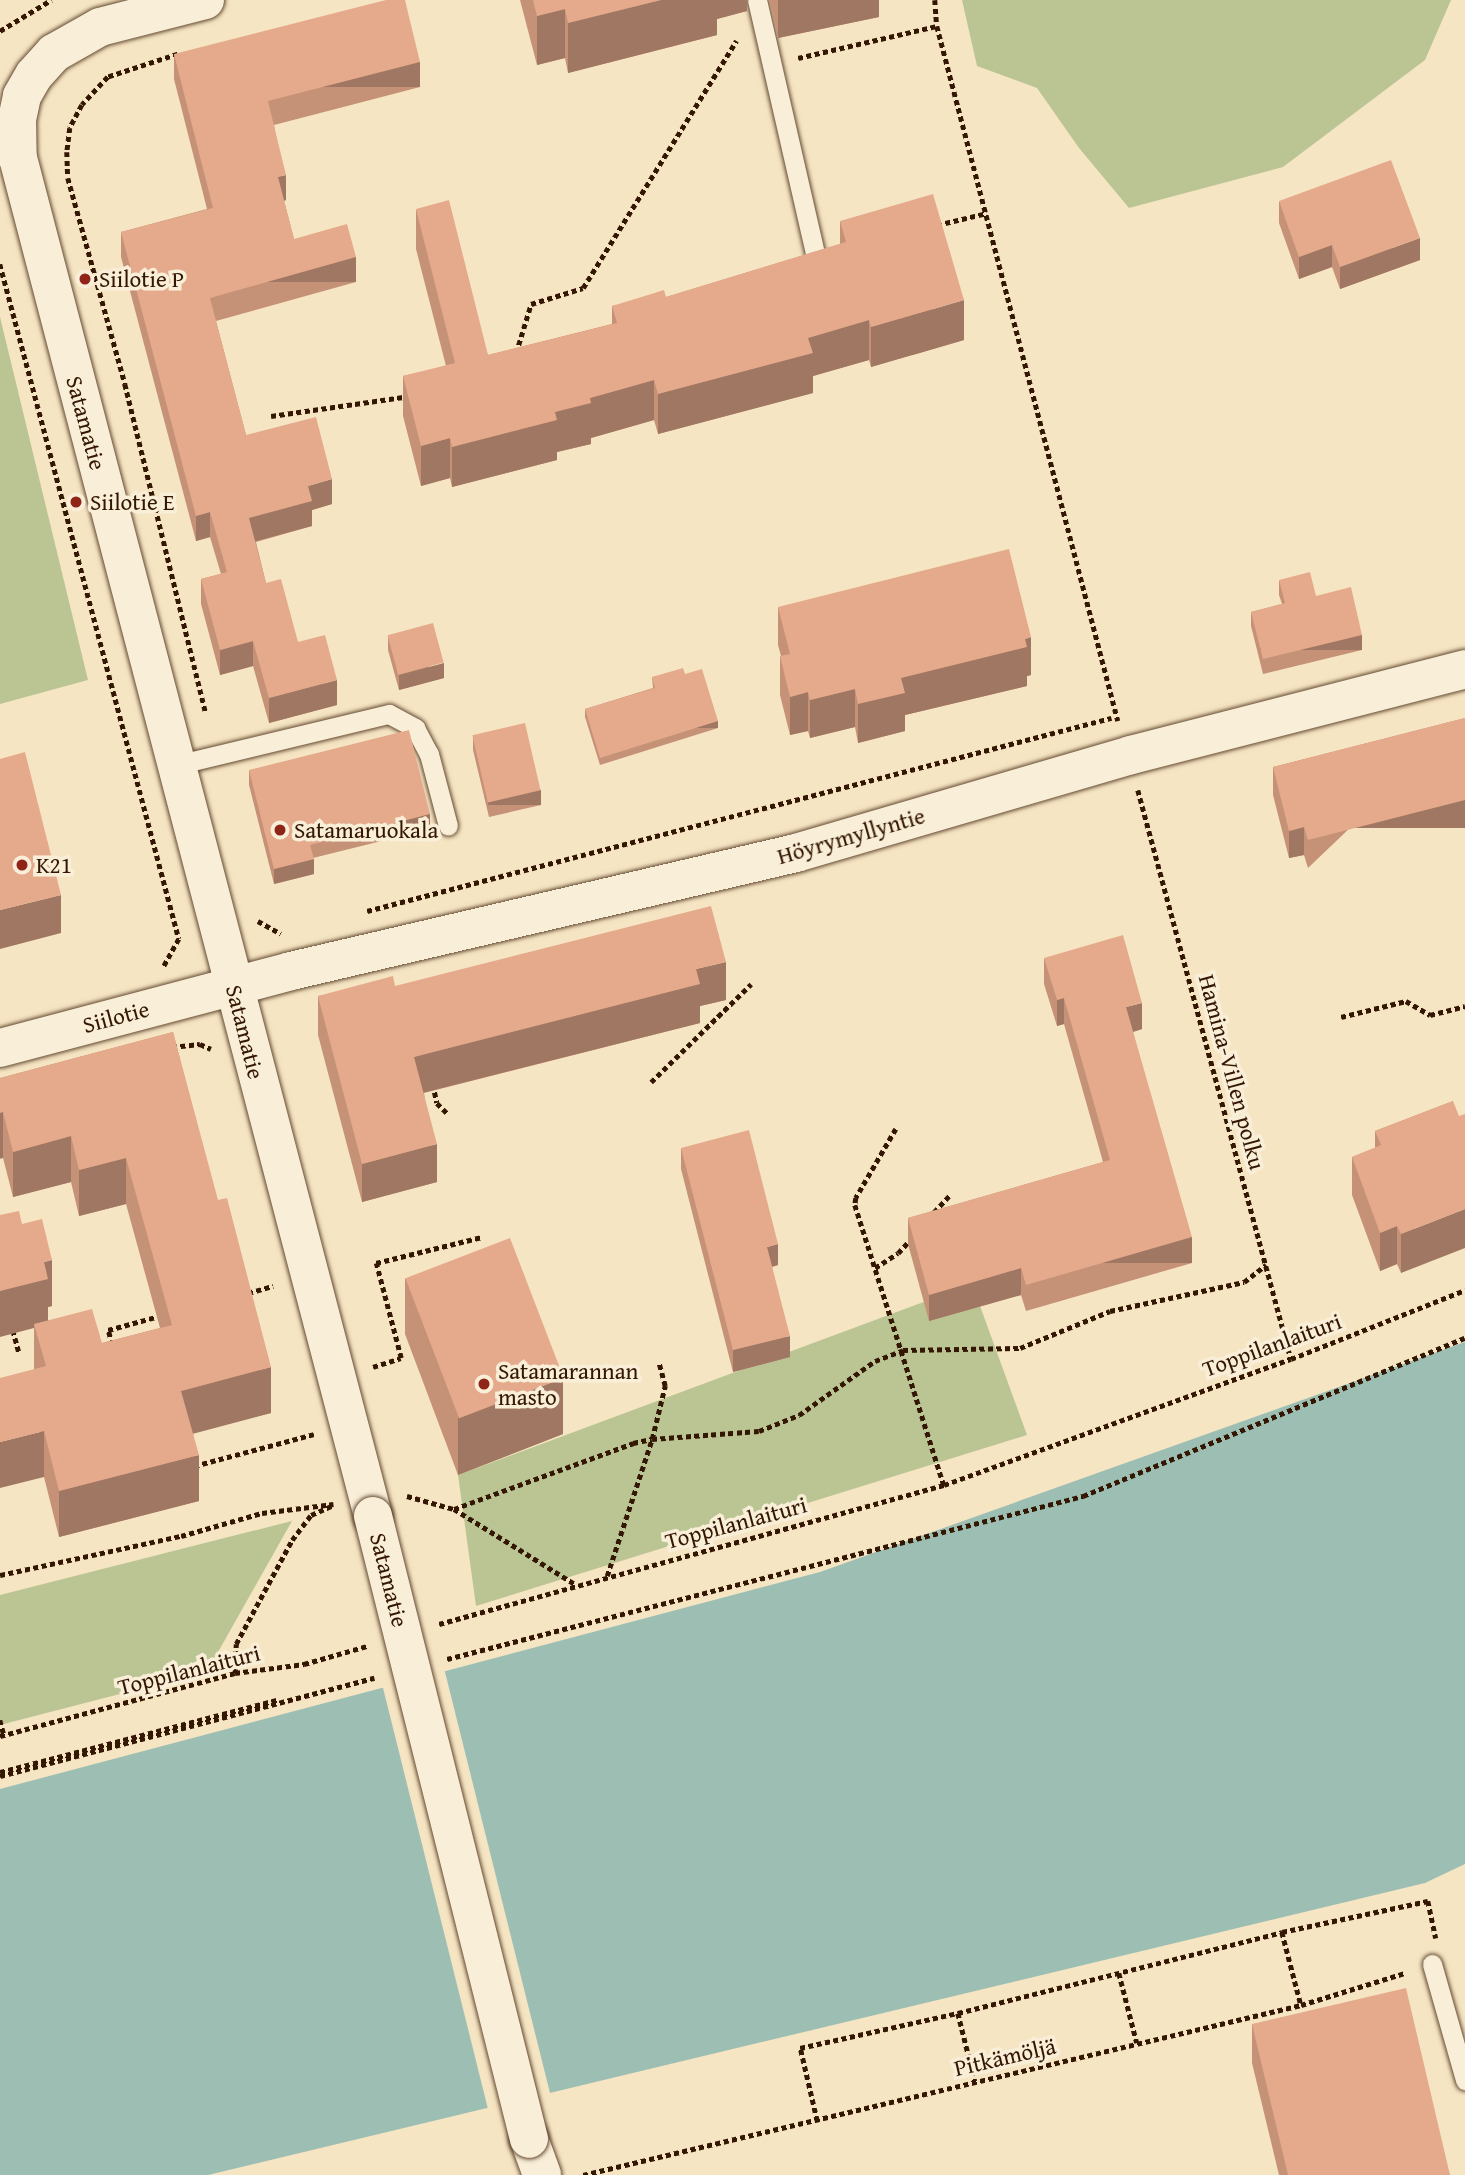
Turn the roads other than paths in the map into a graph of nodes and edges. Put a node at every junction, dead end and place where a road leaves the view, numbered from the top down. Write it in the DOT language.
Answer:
graph roads {
  1 [pos="205,0"];
  2 [pos="758,2"];
  3 [pos="819,270"];
  4 [pos="1465,669"];
  5 [pos="176,765"];
  6 [pos="448,826"];
  7 [pos="233,986"];
  8 [pos="0,1048"];
  9 [pos="1435,1955"];
  10 [pos="1465,2080"];
  11 [pos="542,2175"];
  1 -- 5 [label="street, Satamatie"];
  2 -- 3 [label="lane"];
  4 -- 7 [label="street, Höyrymyllyntie"];
  5 -- 6 [label="lane"];
  5 -- 7 [label="street, Satamatie"];
  7 -- 8 [label="street, Siilotie"];
  7 -- 11 [label="street, Satamatie, bridge"];
  9 -- 10 [label="lane"];
}
